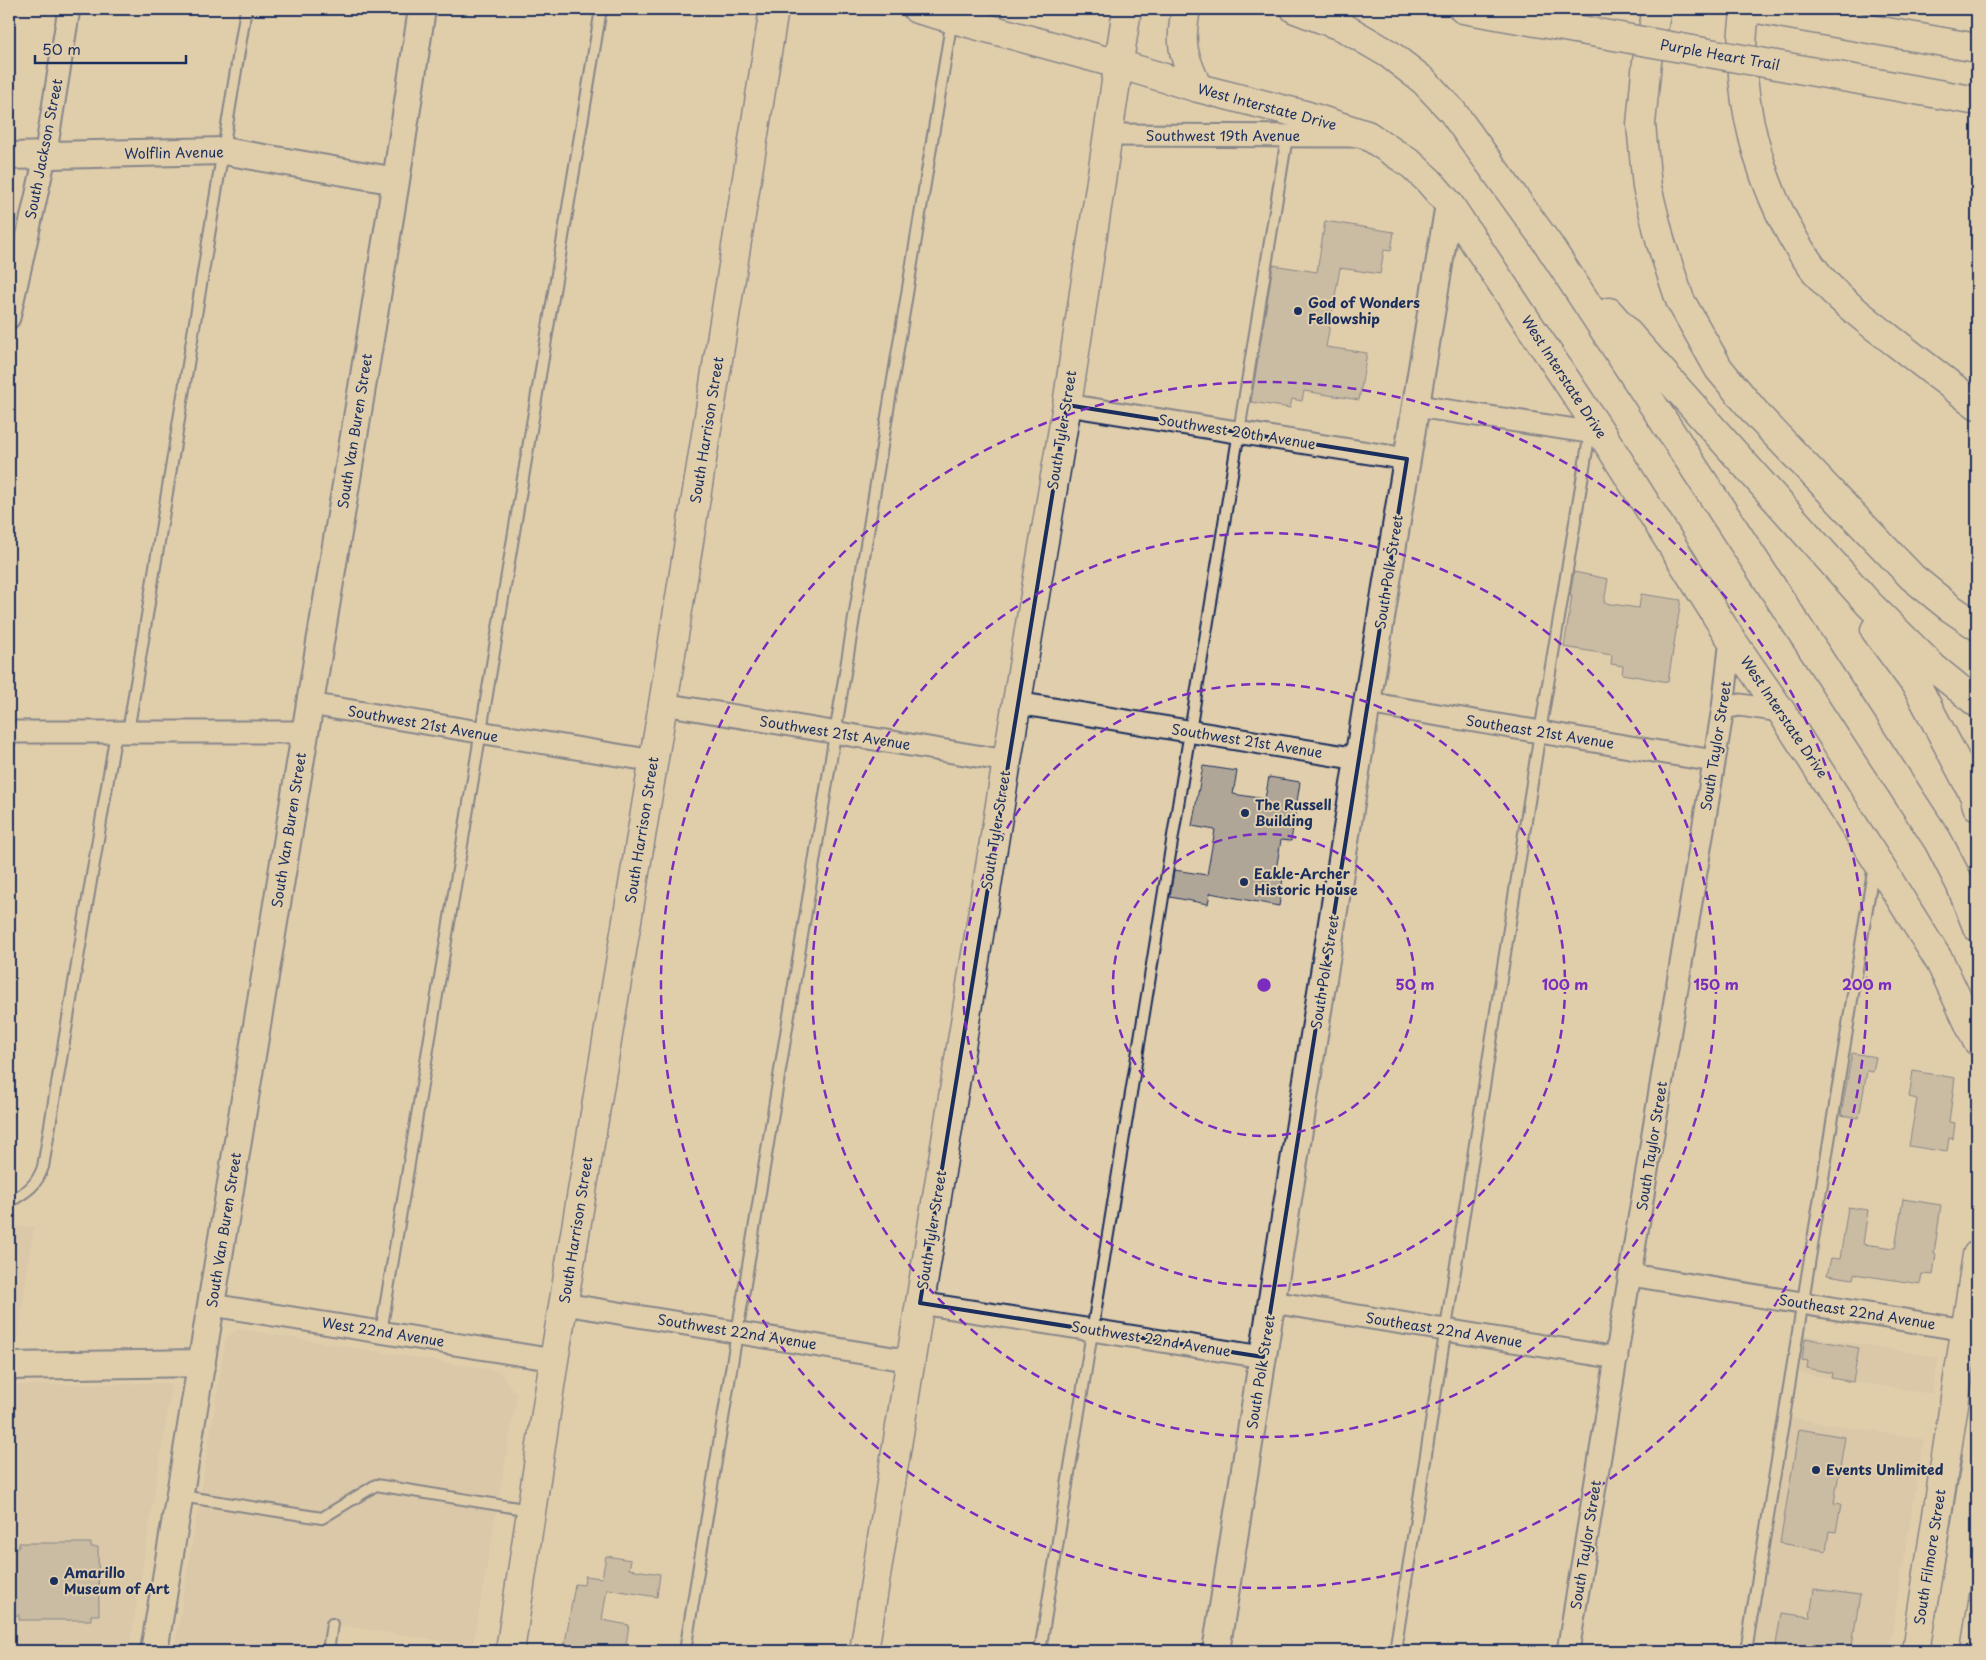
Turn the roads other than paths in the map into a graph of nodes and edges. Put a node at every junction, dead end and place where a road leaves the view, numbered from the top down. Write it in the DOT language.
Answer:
graph roads {
  1 [pos="70,9"];
  2 [pos="246,9"];
  3 [pos="422,9"];
  4 [pos="601,9"];
  5 [pos="774,9"];
  6 [pos="917,9"];
  7 [pos="1128,9"];
  8 [pos="1186,9"];
  9 [pos="1295,9"];
  10 [pos="1463,9"];
  11 [pos="1657,9"];
  12 [pos="1746,9"];
  13 [pos="1757,9"];
  14 [pos="953,18"];
  15 [pos="1977,48"];
  16 [pos="1118,64"];
  17 [pos="1198,88"];
  18 [pos="1977,101"];
  19 [pos="1109,135"];
  20 [pos="1367,136"];
  21 [pos="1287,137"];
  22 [pos="224,150"];
  23 [pos="9,156"];
  24 [pos="45,156"];
  25 [pos="396,181"];
  26 [pos="1449,204"];
  27 [pos="1548,244"];
  28 [pos="9,318"];
  29 [pos="1066,405"];
  30 [pos="1977,405"];
  31 [pos="1416,406"];
  32 [pos="1239,432"];
  33 [pos="1596,434"];
  34 [pos="1407,459"];
  35 [pos="1803,529"];
  36 [pos="1977,626"];
  37 [pos="1731,639"];
  38 [pos="1017,703"];
  39 [pos="1367,703"];
  40 [pos="1977,703"];
  41 [pos="310,704"];
  42 [pos="663,704"];
  43 [pos="1723,708"];
  44 [pos="1781,711"];
  45 [pos="1190,731"];
  46 [pos="9,732"];
  47 [pos="122,732"];
  48 [pos="306,732"];
  49 [pos="1540,732"];
  50 [pos="835,733"];
  51 [pos="481,734"];
  52 [pos="1358,759"];
  53 [pos="654,761"];
  54 [pos="1007,761"];
  55 [pos="1714,761"];
  56 [pos="1977,806"];
  57 [pos="1875,858"];
  58 [pos="1977,927"];
  59 [pos="1977,1041"];
  60 [pos="9,1202"];
  61 [pos="1977,1255"];
  62 [pos="1631,1275"];
  63 [pos="1272,1302"];
  64 [pos="920,1303"];
  65 [pos="1802,1303"];
  66 [pos="564,1304"];
  67 [pos="212,1305"];
  68 [pos="1093,1330"];
  69 [pos="1444,1330"];
  70 [pos="1965,1330"];
  71 [pos="381,1332"];
  72 [pos="736,1332"];
  73 [pos="1263,1357"];
  74 [pos="1616,1358"];
  75 [pos="554,1360"];
  76 [pos="911,1361"];
  77 [pos="202,1363"];
  78 [pos="9,1366"];
  79 [pos="1977,1456"];
  80 [pos="180,1495"];
  81 [pos="531,1510"];
  82 [pos="1977,1545"];
  83 [pos="332,1624"];
  84 [pos="154,1651"];
  85 [pos="328,1651"];
  86 [pos="510,1651"];
  87 [pos="685,1651"];
  88 [pos="864,1651"];
  89 [pos="1040,1651"];
  90 [pos="1216,1651"];
  91 [pos="1395,1651"];
  92 [pos="1568,1651"];
  93 [pos="1746,1651"];
  94 [pos="1916,1651"];
  95 [pos="1938,1651"];
  96 [pos="1945,1651"];
  1 -- 24 [label="street, South Jackson Street"];
  2 -- 22 [label="lane"];
  3 -- 25 [label="street, South Van Buren Street"];
  4 -- 51 [label="lane"];
  5 -- 42 [label="main road, South Harrison Street"];
  6 -- 14 [label="main road, West Interstate Drive"];
  7 -- 16 [label="main road, South Tyler Street"];
  8 -- 17 [label="main road"];
  9 -- 27 [label="main road"];
  10 -- 18 [label="main road, Purple Heart Trail, bridge"];
  11 -- 36 [label="main road"];
  12 -- 30 [label="main road"];
  13 -- 15 [label="main road"];
  14 -- 16 [label="main road, West Interstate Drive"];
  14 -- 50 [label="lane"];
  16 -- 17 [label="main road, West Interstate Drive"];
  16 -- 19 [label="main road, South Tyler Street"];
  17 -- 20 [label="main road, West Interstate Drive"];
  19 -- 21 [label="street, Southwest 19th Avenue"];
  19 -- 29 [label="main road, South Tyler Street"];
  20 -- 21 [label="street, Southwest 19th Avenue"];
  20 -- 26 [label="main road, West Interstate Drive"];
  21 -- 32 [label="lane"];
  22 -- 24 [label="street, Wolflin Avenue"];
  22 -- 25 [label="street, Wolflin Avenue"];
  22 -- 47 [label="lane"];
  23 -- 24 [label="street, Wolflin Avenue"];
  24 -- 28 [label="street, South Jackson Street"];
  25 -- 41 [label="street, South Van Buren Street"];
  26 -- 31 [label="street, South Polk Street"];
  26 -- 33 [label="main road, West Interstate Drive"];
  27 -- 35 [label="main road"];
  27 -- 58 [label="main road"];
  29 -- 32 [label="street, Southwest 20th Avenue"];
  29 -- 38 [label="main road, South Tyler Street"];
  31 -- 33 [label="street"];
  31 -- 34 [label="street, South Polk Street"];
  32 -- 34 [label="street, Southwest 20th Avenue"];
  32 -- 45 [label="lane"];
  33 -- 37 [label="main road, West Interstate Drive"];
  33 -- 49 [label="lane"];
  34 -- 39 [label="street, South Polk Street"];
  35 -- 40 [label="main road"];
  35 -- 56 [label="main road"];
  37 -- 43 [label="street, South Taylor Street"];
  37 -- 44 [label="main road, West Interstate Drive"];
  38 -- 45 [label="street, Southwest 21st Avenue"];
  38 -- 54 [label="main road, South Tyler Street"];
  39 -- 49 [label="street, Southeast 21st Avenue"];
  39 -- 52 [label="street, South Polk Street"];
  41 -- 48 [label="street, South Van Buren Street"];
  41 -- 51 [label="street, Southwest 21st Avenue"];
  42 -- 50 [label="street, Southwest 21st Avenue"];
  42 -- 53 [label="main road, South Harrison Street"];
  43 -- 44 [label="street"];
  43 -- 55 [label="street, South Taylor Street"];
  44 -- 57 [label="main road, West Interstate Drive"];
  45 -- 52 [label="street, Southwest 21st Avenue"];
  45 -- 68 [label="lane"];
  46 -- 47 [label="street"];
  47 -- 48 [label="street"];
  47 -- 60 [label="lane"];
  48 -- 67 [label="street, South Van Buren Street"];
  49 -- 55 [label="street, Southeast 21st Avenue"];
  49 -- 69 [label="lane"];
  50 -- 54 [label="street, Southwest 21st Avenue"];
  50 -- 72 [label="lane"];
  51 -- 53 [label="street, Southwest 21st Avenue"];
  51 -- 71 [label="lane"];
  52 -- 63 [label="street, South Polk Street"];
  53 -- 66 [label="main road, South Harrison Street"];
  54 -- 64 [label="main road, South Tyler Street"];
  55 -- 62 [label="street, South Taylor Street"];
  57 -- 59 [label="main road, West Interstate Drive"];
  57 -- 65 [label="lane"];
  61 -- 70 [label="main road, South Filmore Street"];
  62 -- 65 [label="street, Southeast 22nd Avenue"];
  62 -- 74 [label="street, South Taylor Street"];
  63 -- 69 [label="street, Southeast 22nd Avenue"];
  63 -- 73 [label="street, South Polk Street"];
  64 -- 68 [label="street, Southwest 22nd Avenue"];
  64 -- 76 [label="main road, South Tyler Street"];
  65 -- 70 [label="street, Southeast 22nd Avenue"];
  65 -- 93 [label="lane"];
  66 -- 72 [label="street, Southwest 22nd Avenue"];
  66 -- 75 [label="main road, South Harrison Street"];
  67 -- 71 [label="street, West 22nd Avenue"];
  67 -- 77 [label="street, South Van Buren Street"];
  68 -- 73 [label="street, Southwest 22nd Avenue"];
  68 -- 89 [label="lane"];
  69 -- 74 [label="street, Southeast 22nd Avenue"];
  69 -- 91 [label="lane"];
  70 -- 94 [label="main road, South Filmore Street"];
  71 -- 75 [label="street, West 22nd Avenue"];
  72 -- 76 [label="street, Southwest 22nd Avenue"];
  72 -- 87 [label="lane"];
  73 -- 90 [label="street, South Polk Street"];
  74 -- 92 [label="street, South Taylor Street"];
  75 -- 81 [label="main road, South Harrison Street"];
  76 -- 88 [label="main road, South Tyler Street"];
  77 -- 78 [label="street"];
  77 -- 80 [label="street, South Van Buren Street"];
  79 -- 96 [label="main road, bridge"];
  80 -- 81 [label="lane"];
  80 -- 84 [label="street, South Van Buren Street"];
  81 -- 86 [label="main road, South Harrison Street"];
  82 -- 95 [label="main road"];
  83 -- 85 [label="lane"];
}
